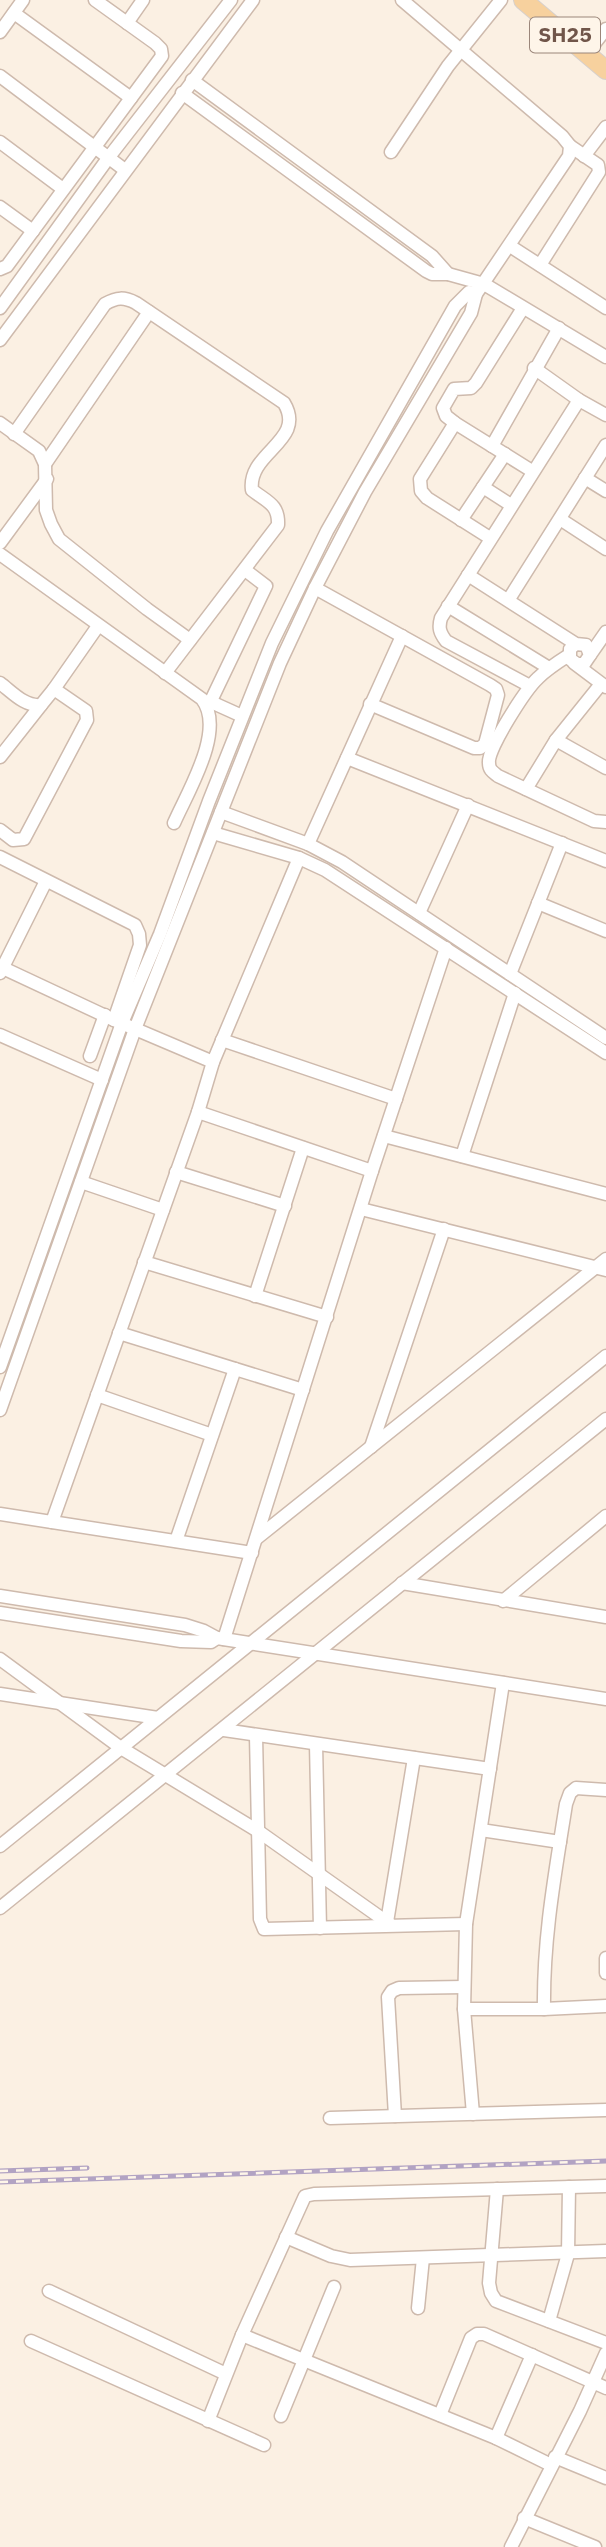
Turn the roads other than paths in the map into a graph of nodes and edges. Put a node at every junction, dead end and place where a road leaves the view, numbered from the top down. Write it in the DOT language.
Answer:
graph roads {
  1 [pos="23,0"];
  2 [pos="95,0"];
  3 [pos="143,0"];
  4 [pos="231,0"];
  5 [pos="253,0"];
  6 [pos="402,0"];
  7 [pos="501,0"];
  8 [pos="523,0"];
  9 [pos="542,0"];
  10 [pos="14,13"];
  11 [pos="127,23"];
  12 [pos="606,29"];
  13 [pos="0,32"];
  14 [pos="462,49"];
  15 [pos="600,49"];
  16 [pos="606,70"];
  17 [pos="0,76"];
  18 [pos="191,80"];
  19 [pos="181,93"];
  20 [pos="131,98"];
  21 [pos="606,127"];
  22 [pos="0,142"];
  23 [pos="94,146"];
  24 [pos="570,146"];
  25 [pos="391,152"];
  26 [pos="584,156"];
  27 [pos="109,157"];
  28 [pos="125,170"];
  29 [pos="63,189"];
  30 [pos="0,207"];
  31 [pos="33,231"];
  32 [pos="510,246"];
  33 [pos="540,265"];
  34 [pos="0,269"];
  35 [pos="448,274"];
  36 [pos="480,289"];
  37 [pos="0,308"];
  38 [pos="606,308"];
  39 [pos="523,309"];
  40 [pos="149,312"];
  41 [pos="559,328"];
  42 [pos="0,340"];
  43 [pos="606,357"];
  44 [pos="534,368"];
  45 [pos="579,400"];
  46 [pos="606,415"];
  47 [pos="455,423"];
  48 [pos="0,424"];
  49 [pos="14,434"];
  50 [pos="606,445"];
  51 [pos="492,446"];
  52 [pos="505,454"];
  53 [pos="45,464"];
  54 [pos="533,471"];
  55 [pos="585,478"];
  56 [pos="47,479"];
  57 [pos="483,487"];
  58 [pos="606,491"];
  59 [pos="511,505"];
  60 [pos="560,519"];
  61 [pos="461,520"];
  62 [pos="490,538"];
  63 [pos="0,542"];
  64 [pos="606,549"];
  65 [pos="0,554"];
  66 [pos="245,570"];
  67 [pos="468,575"];
  68 [pos="315,587"];
  69 [pos="509,599"];
  70 [pos="449,606"];
  71 [pos="98,626"];
  72 [pos="606,632"];
  73 [pos="402,636"];
  74 [pos="190,639"];
  75 [pos="573,654"];
  76 [pos="590,655"];
  77 [pos="549,668"];
  78 [pos="164,673"];
  79 [pos="0,683"];
  80 [pos="603,685"];
  81 [pos="530,686"];
  82 [pos="54,689"];
  83 [pos="210,704"];
  84 [pos="370,704"];
  85 [pos="40,705"];
  86 [pos="242,716"];
  87 [pos="556,740"];
  88 [pos="0,757"];
  89 [pos="347,758"];
  90 [pos="606,768"];
  91 [pos="526,789"];
  92 [pos="468,805"];
  93 [pos="221,812"];
  94 [pos="606,822"];
  95 [pos="174,823"];
  96 [pos="0,830"];
  97 [pos="213,833"];
  98 [pos="562,843"];
  99 [pos="309,844"];
  100 [pos="0,857"];
  101 [pos="299,858"];
  102 [pos="606,861"];
  103 [pos="46,881"];
  104 [pos="538,903"];
  105 [pos="419,913"];
  106 [pos="135,925"];
  107 [pos="606,931"];
  108 [pos="160,934"];
  109 [pos="446,948"];
  110 [pos="1,970"];
  111 [pos="510,974"];
  112 [pos="515,993"];
  113 [pos="114,1019"];
  114 [pos="135,1029"];
  115 [pos="0,1035"];
  116 [pos="606,1038"];
  117 [pos="222,1040"];
  118 [pos="606,1053"];
  119 [pos="90,1056"];
  120 [pos="212,1062"];
  121 [pos="102,1080"];
  122 [pos="396,1099"];
  123 [pos="198,1112"];
  124 [pos="384,1136"];
  125 [pos="303,1148"];
  126 [pos="462,1157"];
  127 [pos="372,1171"];
  128 [pos="176,1172"];
  129 [pos="81,1182"];
  130 [pos="606,1194"];
  131 [pos="285,1206"];
  132 [pos="361,1209"];
  133 [pos="163,1210"];
  134 [pos="444,1229"];
  135 [pos="144,1262"];
  136 [pos="603,1265"];
  137 [pos="255,1296"];
  138 [pos="327,1317"];
  139 [pos="119,1333"];
  140 [pos="606,1356"];
  141 [pos="0,1367"];
  142 [pos="234,1369"];
  143 [pos="303,1390"];
  144 [pos="97,1395"];
  145 [pos="0,1410"];
  146 [pos="606,1419"];
  147 [pos="212,1435"];
  148 [pos="371,1447"];
  149 [pos="0,1514"];
  150 [pos="606,1516"];
  151 [pos="52,1522"];
  152 [pos="257,1539"];
  153 [pos="176,1541"];
  154 [pos="252,1553"];
  155 [pos="402,1583"];
  156 [pos="0,1596"];
  157 [pos="503,1601"];
  158 [pos="0,1613"];
  159 [pos="606,1617"];
  160 [pos="221,1639"];
  161 [pos="250,1643"];
  162 [pos="314,1654"];
  163 [pos="0,1660"];
  164 [pos="503,1683"];
  165 [pos="1,1698"];
  166 [pos="606,1699"];
  167 [pos="57,1702"];
  168 [pos="158,1718"];
  169 [pos="224,1730"];
  170 [pos="256,1735"];
  171 [pos="316,1744"];
  172 [pos="121,1748"];
  173 [pos="414,1758"];
  174 [pos="490,1769"];
  175 [pos="164,1775"];
  176 [pos="606,1790"];
  177 [pos="481,1830"];
  178 [pos="258,1831"];
  179 [pos="560,1842"];
  180 [pos="0,1846"];
  181 [pos="318,1873"];
  182 [pos="0,1908"];
  183 [pos="389,1924"];
  184 [pos="466,1924"];
  185 [pos="320,1928"];
  186 [pos="606,1958"];
  187 [pos="606,1973"];
  188 [pos="464,1987"];
  189 [pos="606,2006"];
  190 [pos="464,2009"];
  191 [pos="544,2009"];
  192 [pos="606,2110"];
  193 [pos="472,2113"];
  194 [pos="395,2116"];
  195 [pos="330,2118"];
  196 [pos="606,2186"];
  197 [pos="569,2187"];
  198 [pos="497,2189"];
  199 [pos="286,2237"];
  200 [pos="606,2251"];
  201 [pos="568,2254"];
  202 [pos="491,2255"];
  203 [pos="423,2258"];
  204 [pos="334,2287"];
  205 [pos="49,2291"];
  206 [pos="418,2308"];
  207 [pos="549,2321"];
  208 [pos="242,2335"];
  209 [pos="31,2340"];
  210 [pos="606,2343"];
  211 [pos="606,2354"];
  212 [pos="532,2355"];
  213 [pos="303,2360"];
  214 [pos="226,2374"];
  215 [pos="593,2382"];
  216 [pos="606,2388"];
  217 [pos="440,2415"];
  218 [pos="281,2416"];
  219 [pos="208,2421"];
  220 [pos="496,2438"];
  221 [pos="264,2445"];
  222 [pos="553,2461"];
  223 [pos="606,2478"];
  224 [pos="524,2518"];
  225 [pos="511,2547"];
  226 [pos="594,2547"];
  1 -- 10 [label="street"];
  2 -- 11 [label="street"];
  3 -- 11 [label="street"];
  4 -- 27 [label="street"];
  5 -- 18 [label="street"];
  6 -- 14 [label="street"];
  7 -- 14 [label="street"];
  8 -- 16 [label="main road, SH25"];
  9 -- 15 [label="main road, SH25"];
  10 -- 13 [label="street"];
  10 -- 20 [label="street"];
  11 -- 20 [label="street"];
  12 -- 15 [label="street"];
  14 -- 24 [label="street"];
  14 -- 25 [label="street"];
  17 -- 23 [label="street"];
  18 -- 19 [label="street"];
  18 -- 35 [label="street"];
  19 -- 28 [label="street"];
  19 -- 35 [label="street"];
  20 -- 23 [label="street"];
  21 -- 26 [label="street"];
  22 -- 29 [label="street"];
  23 -- 27 [label="street"];
  23 -- 29 [label="street"];
  24 -- 26 [label="street"];
  24 -- 32 [label="street"];
  26 -- 33 [label="street"];
  27 -- 28 [label="street"];
  27 -- 37 [label="street"];
  28 -- 42 [label="street"];
  29 -- 31 [label="street"];
  30 -- 31 [label="street"];
  31 -- 34 [label="street"];
  32 -- 33 [label="street"];
  32 -- 36 [label="street"];
  33 -- 38 [label="street"];
  35 -- 36 [label="street"];
  36 -- 39 [label="street"];
  36 -- 68 [label="street"];
  36 -- 86 [label="street"];
  39 -- 41 [label="street"];
  39 -- 47 [label="street"];
  40 -- 49 [label="street"];
  40 -- 53 [label="street"];
  40 -- 66 [label="street"];
  41 -- 43 [label="street"];
  41 -- 44 [label="street"];
  44 -- 45 [label="street"];
  44 -- 51 [label="street"];
  45 -- 46 [label="street"];
  45 -- 54 [label="street"];
  47 -- 51 [label="street"];
  47 -- 61 [label="street"];
  48 -- 49 [label="street"];
  49 -- 53 [label="street"];
  50 -- 55 [label="street"];
  51 -- 52 [label="street"];
  52 -- 54 [label="street"];
  52 -- 57 [label="street"];
  53 -- 56 [label="street"];
  54 -- 59 [label="street"];
  55 -- 58 [label="street"];
  55 -- 60 [label="street"];
  56 -- 63 [label="street"];
  56 -- 74 [label="street"];
  57 -- 59 [label="street"];
  57 -- 61 [label="street"];
  59 -- 62 [label="street"];
  60 -- 64 [label="street"];
  60 -- 69 [label="street"];
  61 -- 62 [label="street"];
  62 -- 67 [label="street"];
  65 -- 71 [label="street"];
  66 -- 74 [label="street"];
  66 -- 83 [label="street"];
  67 -- 69 [label="street"];
  67 -- 70 [label="street"];
  68 -- 73 [label="street"];
  68 -- 93 [label="street"];
  69 -- 75 [label="street"];
  70 -- 77 [label="street"];
  70 -- 81 [label="street"];
  71 -- 78 [label="street"];
  71 -- 82 [label="street"];
  72 -- 76 [label="street"];
  73 -- 84 [label="street"];
  73 -- 84 [label="street"];
  74 -- 78 [label="street"];
  75 -- 76 [label="street"];
  75 -- 76 [label="street"];
  75 -- 77 [label="street"];
  75 -- 80 [label="street"];
  77 -- 81 [label="street"];
  78 -- 83 [label="street"];
  79 -- 85 [label="street"];
  80 -- 87 [label="street"];
  81 -- 91 [label="street"];
  82 -- 85 [label="street"];
  82 -- 96 [label="street"];
  83 -- 86 [label="street"];
  83 -- 95 [label="street"];
  84 -- 89 [label="street"];
  85 -- 88 [label="street"];
  86 -- 108 [label="street"];
  87 -- 90 [label="street"];
  87 -- 91 [label="street"];
  89 -- 92 [label="street"];
  89 -- 99 [label="street"];
  91 -- 94 [label="street"];
  92 -- 98 [label="street"];
  92 -- 105 [label="street"];
  93 -- 97 [label="street"];
  93 -- 99 [label="street"];
  97 -- 101 [label="street"];
  97 -- 114 [label="street"];
  98 -- 102 [label="street"];
  98 -- 104 [label="street"];
  99 -- 105 [label="street"];
  100 -- 103 [label="street"];
  101 -- 109 [label="street"];
  101 -- 117 [label="street"];
  103 -- 106 [label="street"];
  103 -- 110 [label="street"];
  104 -- 107 [label="street"];
  104 -- 111 [label="street"];
  105 -- 111 [label="street"];
  106 -- 108 [label="street"];
  106 -- 113 [label="street"];
  108 -- 113 [label="street"];
  109 -- 112 [label="street"];
  109 -- 122 [label="street"];
  110 -- 113 [label="street"];
  111 -- 116 [label="street"];
  112 -- 118 [label="street"];
  112 -- 126 [label="street"];
  113 -- 114 [label="street"];
  113 -- 119 [label="street"];
  113 -- 121 [label="street"];
  114 -- 120 [label="street"];
  114 -- 129 [label="street"];
  115 -- 121 [label="street"];
  117 -- 120 [label="street"];
  117 -- 122 [label="street"];
  120 -- 123 [label="street"];
  121 -- 141 [label="street"];
  122 -- 124 [label="street"];
  123 -- 125 [label="street"];
  123 -- 128 [label="street"];
  124 -- 126 [label="street"];
  124 -- 127 [label="street"];
  125 -- 127 [label="street"];
  125 -- 131 [label="street"];
  126 -- 130 [label="street"];
  127 -- 132 [label="street"];
  128 -- 131 [label="street"];
  128 -- 133 [label="street"];
  129 -- 133 [label="street"];
  129 -- 145 [label="street"];
  131 -- 137 [label="street"];
  132 -- 134 [label="street"];
  132 -- 138 [label="street"];
  133 -- 135 [label="street"];
  134 -- 136 [label="street"];
  134 -- 148 [label="street"];
  135 -- 137 [label="street"];
  135 -- 139 [label="street"];
  136 -- 148 [label="street"];
  137 -- 138 [label="street"];
  138 -- 143 [label="street"];
  139 -- 142 [label="street"];
  139 -- 144 [label="street"];
  140 -- 161 [label="street"];
  142 -- 143 [label="street"];
  142 -- 147 [label="street"];
  143 -- 152 [label="street"];
  144 -- 147 [label="street"];
  144 -- 151 [label="street"];
  146 -- 155 [label="street"];
  147 -- 153 [label="street"];
  148 -- 152 [label="street"];
  149 -- 151 [label="street"];
  150 -- 157 [label="street"];
  151 -- 153 [label="street"];
  152 -- 154 [label="street"];
  153 -- 154 [label="street"];
  154 -- 160 [label="street"];
  155 -- 157 [label="street"];
  155 -- 162 [label="street"];
  156 -- 160 [label="street"];
  157 -- 159 [label="street"];
  158 -- 160 [label="street"];
  160 -- 161 [label="street"];
  161 -- 162 [label="street"];
  161 -- 168 [label="street"];
  162 -- 164 [label="street"];
  162 -- 169 [label="street"];
  163 -- 167 [label="street"];
  164 -- 166 [label="street"];
  164 -- 174 [label="street"];
  165 -- 167 [label="street"];
  167 -- 168 [label="street"];
  167 -- 172 [label="street"];
  168 -- 172 [label="street"];
  169 -- 170 [label="street"];
  169 -- 175 [label="street"];
  170 -- 171 [label="street"];
  170 -- 178 [label="street"];
  171 -- 173 [label="street"];
  171 -- 181 [label="street"];
  172 -- 175 [label="street"];
  172 -- 180 [label="street"];
  173 -- 174 [label="street"];
  173 -- 183 [label="street"];
  174 -- 177 [label="street"];
  175 -- 178 [label="street"];
  175 -- 182 [label="street"];
  176 -- 179 [label="street"];
  177 -- 179 [label="street"];
  177 -- 184 [label="street"];
  178 -- 181 [label="street"];
  178 -- 185 [label="street"];
  179 -- 191 [label="street"];
  181 -- 183 [label="street"];
  181 -- 185 [label="street"];
  183 -- 184 [label="street"];
  183 -- 185 [label="street"];
  184 -- 188 [label="street"];
  186 -- 187 [label="street"];
  188 -- 190 [label="street"];
  188 -- 194 [label="street"];
  189 -- 191 [label="street"];
  190 -- 191 [label="street"];
  190 -- 193 [label="street"];
  192 -- 193 [label="street"];
  193 -- 194 [label="street"];
  194 -- 195 [label="street"];
  196 -- 197 [label="street"];
  197 -- 198 [label="street"];
  197 -- 201 [label="street"];
  198 -- 199 [label="street"];
  198 -- 202 [label="street"];
  199 -- 203 [label="street"];
  199 -- 208 [label="street"];
  200 -- 201 [label="street"];
  201 -- 202 [label="street"];
  201 -- 207 [label="street"];
  202 -- 203 [label="street"];
  202 -- 207 [label="street"];
  203 -- 206 [label="street"];
  204 -- 213 [label="street"];
  205 -- 214 [label="street"];
  207 -- 210 [label="street"];
  208 -- 213 [label="street"];
  208 -- 214 [label="street"];
  209 -- 219 [label="street"];
  211 -- 215 [label="street"];
  212 -- 215 [label="street"];
  212 -- 217 [label="street"];
  212 -- 220 [label="street"];
  213 -- 217 [label="street"];
  213 -- 218 [label="street"];
  214 -- 219 [label="street"];
  215 -- 216 [label="street"];
  215 -- 222 [label="street"];
  217 -- 220 [label="street"];
  219 -- 221 [label="street"];
  220 -- 222 [label="street"];
  222 -- 223 [label="street"];
  222 -- 224 [label="street"];
  224 -- 225 [label="street"];
  224 -- 226 [label="street"];
}
